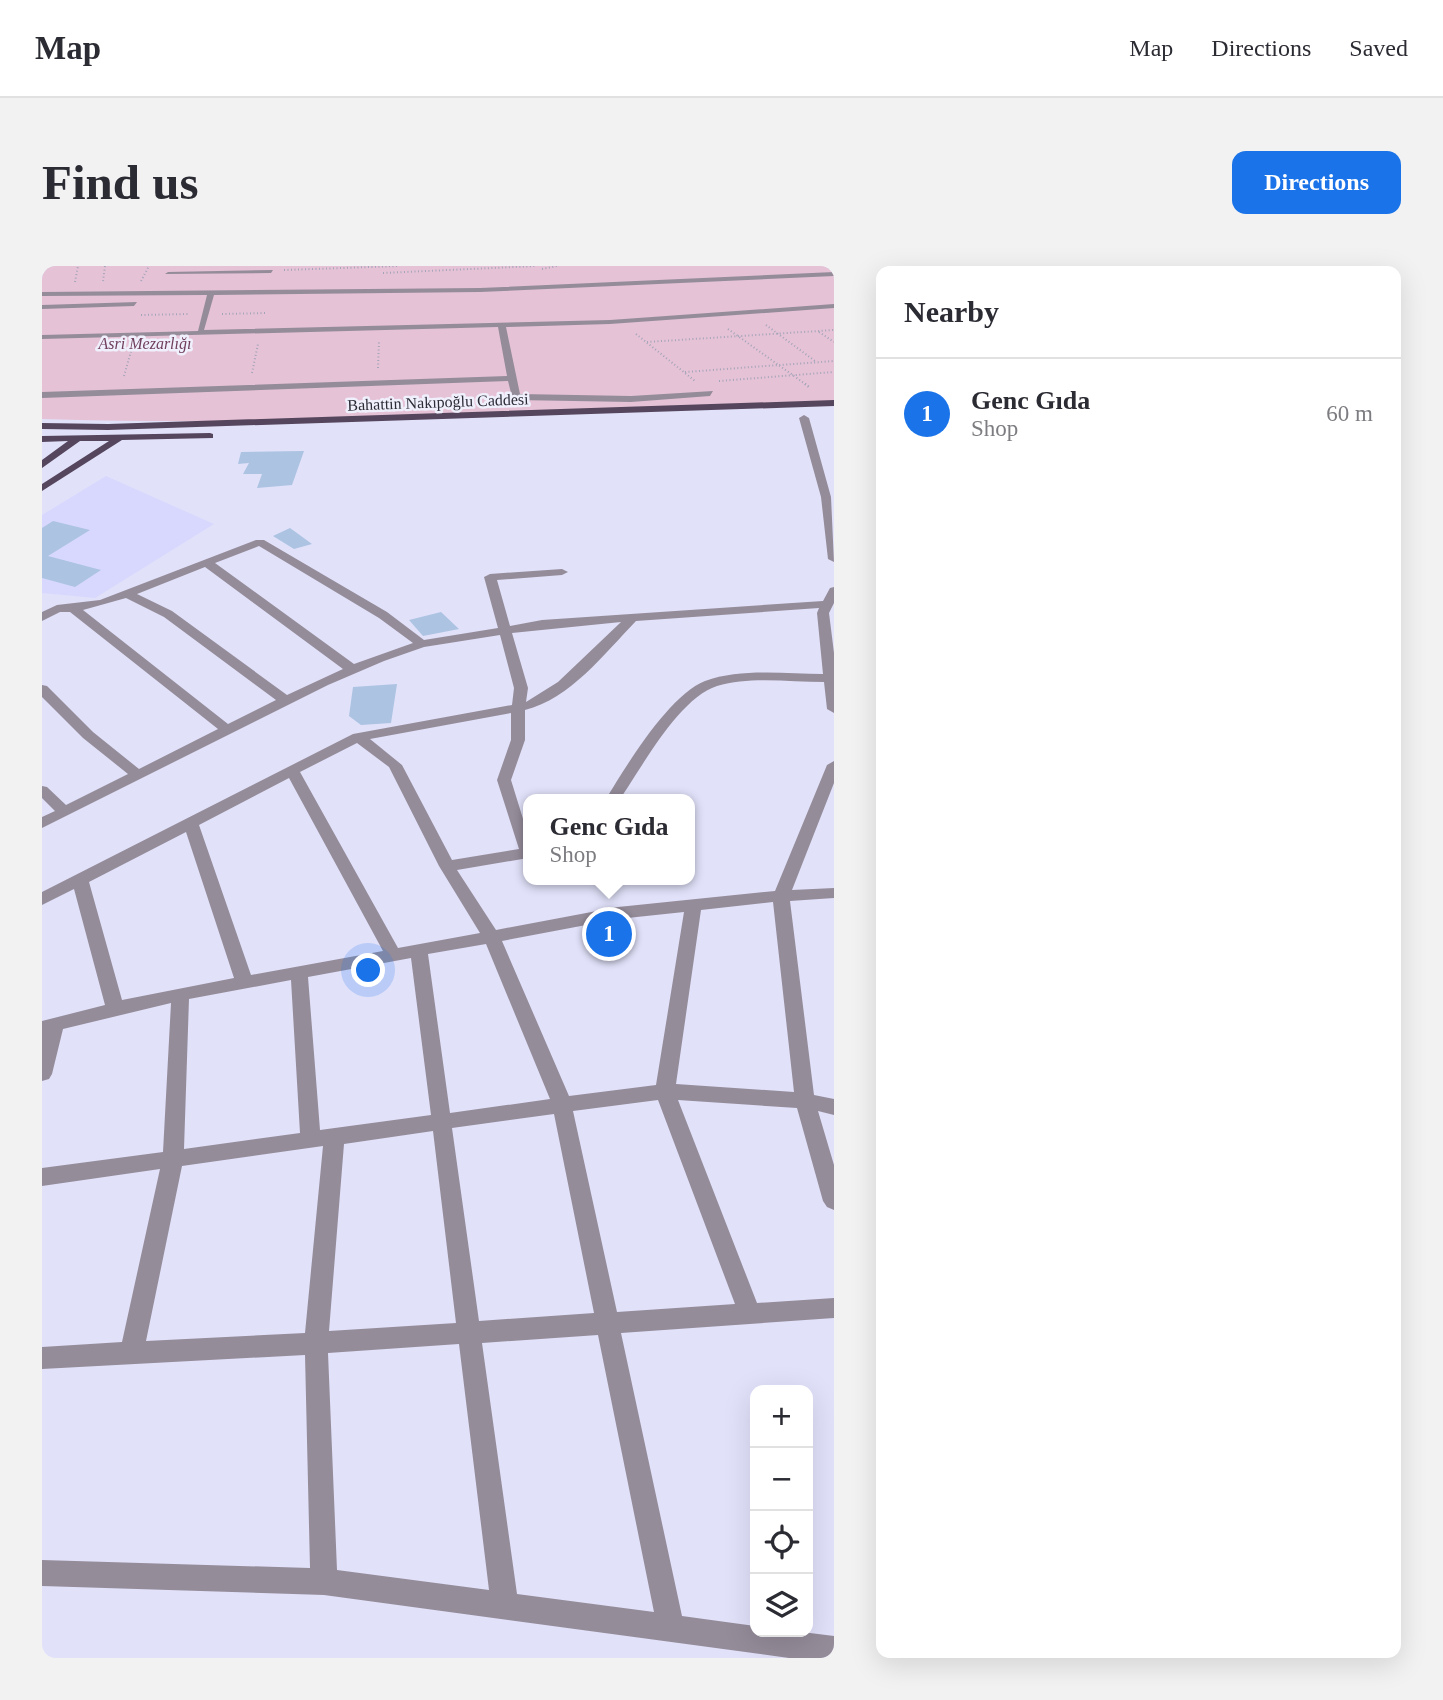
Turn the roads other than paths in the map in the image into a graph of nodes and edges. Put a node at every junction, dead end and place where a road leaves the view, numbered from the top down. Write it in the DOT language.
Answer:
graph roads {
  1 [pos="174,266"];
  2 [pos="271,271"];
  3 [pos="168,274"];
  4 [pos="834,274"];
  5 [pos="42,294"];
  6 [pos="158,294"];
  7 [pos="211,294"];
  8 [pos="42,301"];
  9 [pos="834,305"];
  10 [pos="42,307"];
  11 [pos="501,324"];
  12 [pos="201,329"];
  13 [pos="42,335"];
  14 [pos="511,378"];
  15 [pos="710,393"];
  16 [pos="42,395"];
  17 [pos="834,403"];
  18 [pos="804,418"];
  19 [pos="42,426"];
  20 [pos="94,427"];
  21 [pos="128,427"];
  22 [pos="220,436"];
  23 [pos="42,439"];
  24 [pos="118,439"];
  25 [pos="77,440"];
  26 [pos="42,465"];
  27 [pos="42,488"];
  28 [pos="830,497"];
  29 [pos="834,559"];
  30 [pos="207,563"];
  31 [pos="562,572"];
  32 [pos="834,590"];
  33 [pos="127,594"];
  34 [pos="827,604"];
  35 [pos="42,605"];
  36 [pos="73,608"];
  37 [pos="57,609"];
  38 [pos="42,617"];
  39 [pos="632,618"];
  40 [pos="507,629"];
  41 [pos="422,644"];
  42 [pos="352,669"];
  43 [pos="829,678"];
  44 [pos="42,689"];
  45 [pos="285,700"];
  46 [pos="518,708"];
  47 [pos="834,709"];
  48 [pos="226,729"];
  49 [pos="358,737"];
  50 [pos="834,765"];
  51 [pos="292,771"];
  52 [pos="138,775"];
  53 [pos="830,784"];
  54 [pos="42,790"];
  55 [pos="616,794"];
  56 [pos="65,812"];
  57 [pos="42,823"];
  58 [pos="191,824"];
  59 [pos="523,840"];
  60 [pos="523,853"];
  61 [pos="447,866"];
  62 [pos="80,880"];
  63 [pos="834,893"];
  64 [pos="781,896"];
  65 [pos="42,899"];
  66 [pos="693,905"];
  67 [pos="491,936"];
  68 [pos="419,949"];
  69 [pos="393,954"];
  70 [pos="299,972"];
  71 [pos="244,982"];
  72 [pos="180,994"];
  73 [pos="115,1009"];
  74 [pos="49,1026"];
  75 [pos="42,1074"];
  76 [pos="665,1091"];
  77 [pos="805,1101"];
  78 [pos="562,1104"];
  79 [pos="834,1107"];
  80 [pos="439,1123"];
  81 [pos="323,1138"];
  82 [pos="173,1159"];
  83 [pos="42,1177"];
  84 [pos="834,1201"];
  85 [pos="834,1308"];
  86 [pos="750,1314"];
  87 [pos="607,1323"];
  88 [pos="470,1331"];
  89 [pos="316,1343"];
  90 [pos="131,1355"];
  91 [pos="42,1358"];
  92 [pos="42,1573"];
  93 [pos="324,1582"];
  94 [pos="505,1607"];
  95 [pos="671,1629"];
  96 [pos="829,1652"];
  1 -- 3 [label="street"];
  2 -- 3 [label="street"];
  3 -- 6 [label="street"];
  4 -- 7 [label="street"];
  5 -- 6 [label="street"];
  6 -- 7 [label="street"];
  7 -- 12 [label="street"];
  8 -- 10 [label="street"];
  9 -- 11 [label="street"];
  9 -- 12 [label="street"];
  11 -- 13 [label="street"];
  11 -- 14 [label="street"];
  12 -- 13 [label="street"];
  14 -- 15 [label="street"];
  14 -- 16 [label="street"];
  17 -- 21 [label="main road, Bahattin Nakıpoğlu Caddesi"];
  18 -- 28 [label="street"];
  19 -- 20 [label="main road, Bahattin Nakıpoğlu Caddesi"];
  20 -- 21 [label="main road, Bahattin Nakıpoğlu Caddesi"];
  20 -- 25 [label="main road"];
  21 -- 24 [label="main road"];
  22 -- 24 [label="main road"];
  23 -- 25 [label="main road"];
  24 -- 25 [label="main road"];
  24 -- 27 [label="main road"];
  25 -- 26 [label="main road"];
  28 -- 29 [label="street"];
  30 -- 33 [label="street"];
  30 -- 41 [label="street"];
  30 -- 42 [label="street"];
  31 -- 40 [label="street"];
  32 -- 34 [label="street"];
  33 -- 36 [label="street"];
  33 -- 45 [label="street"];
  34 -- 39 [label="street"];
  34 -- 43 [label="street"];
  35 -- 37 [label="street"];
  36 -- 37 [label="street"];
  36 -- 48 [label="street"];
  37 -- 38 [label="street"];
  39 -- 40 [label="street"];
  39 -- 46 [label="street"];
  40 -- 41 [label="street"];
  40 -- 46 [label="street"];
  41 -- 42 [label="street"];
  42 -- 45 [label="street"];
  43 -- 47 [label="street"];
  43 -- 55 [label="street"];
  44 -- 52 [label="street"];
  45 -- 48 [label="street"];
  46 -- 49 [label="street"];
  46 -- 59 [label="street"];
  48 -- 52 [label="street"];
  49 -- 51 [label="street"];
  49 -- 61 [label="street"];
  50 -- 53 [label="street"];
  51 -- 58 [label="street"];
  51 -- 69 [label="street"];
  52 -- 56 [label="street"];
  53 -- 64 [label="street"];
  54 -- 56 [label="street"];
  56 -- 57 [label="street"];
  58 -- 62 [label="street"];
  58 -- 71 [label="street"];
  60 -- 61 [label="street"];
  61 -- 67 [label="street"];
  62 -- 65 [label="street"];
  62 -- 73 [label="street"];
  63 -- 64 [label="street"];
  64 -- 66 [label="street"];
  64 -- 77 [label="street"];
  66 -- 67 [label="street"];
  66 -- 76 [label="street"];
  67 -- 68 [label="street"];
  67 -- 78 [label="street"];
  68 -- 69 [label="street"];
  68 -- 80 [label="street"];
  69 -- 70 [label="street"];
  70 -- 71 [label="street"];
  70 -- 81 [label="street"];
  71 -- 72 [label="street"];
  72 -- 73 [label="street"];
  72 -- 82 [label="street"];
  73 -- 74 [label="street"];
  74 -- 75 [label="street"];
  76 -- 77 [label="street"];
  76 -- 78 [label="street"];
  76 -- 86 [label="street"];
  77 -- 79 [label="street"];
  77 -- 84 [label="street"];
  78 -- 80 [label="street"];
  78 -- 87 [label="street"];
  80 -- 81 [label="street"];
  80 -- 88 [label="street"];
  81 -- 82 [label="street"];
  81 -- 89 [label="street"];
  82 -- 83 [label="street"];
  82 -- 90 [label="street"];
  85 -- 86 [label="street"];
  86 -- 87 [label="street"];
  87 -- 88 [label="street"];
  87 -- 95 [label="street"];
  88 -- 89 [label="street"];
  88 -- 94 [label="street"];
  89 -- 90 [label="street"];
  89 -- 93 [label="street"];
  90 -- 91 [label="street"];
  92 -- 93 [label="street"];
  93 -- 94 [label="street"];
  94 -- 95 [label="street"];
  95 -- 96 [label="street"];
}
